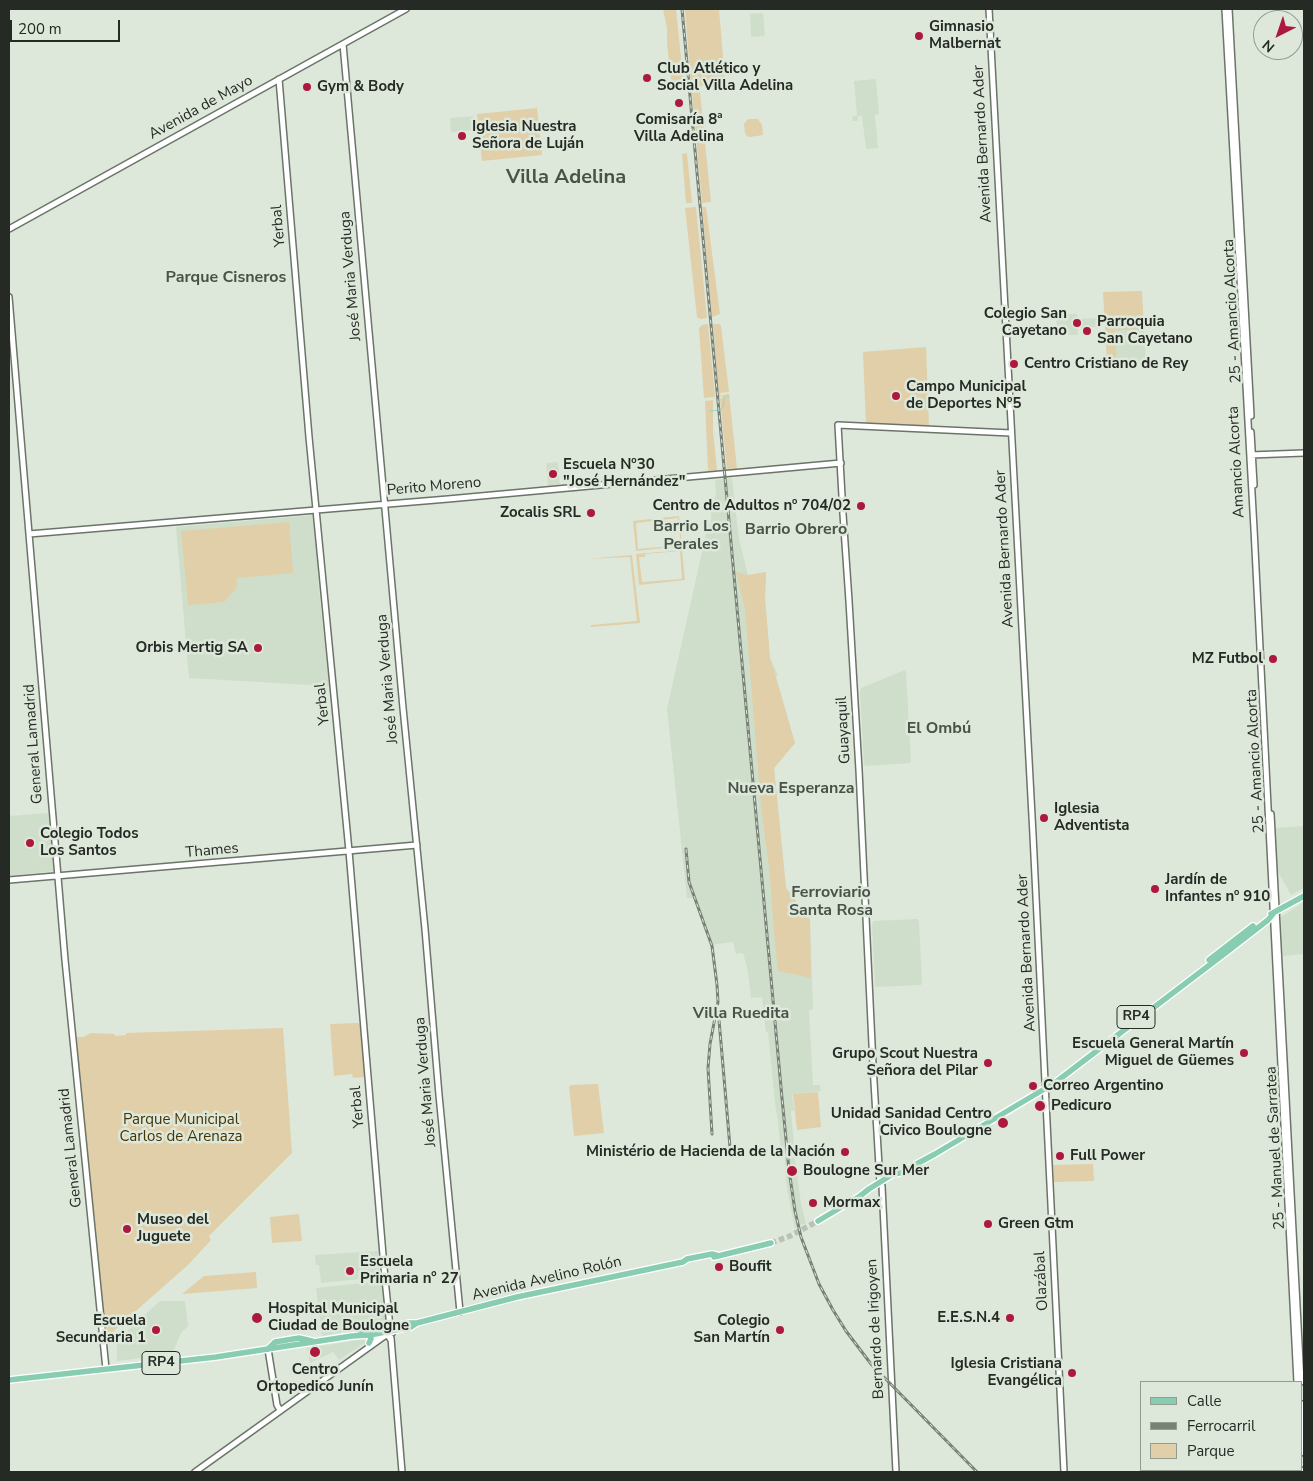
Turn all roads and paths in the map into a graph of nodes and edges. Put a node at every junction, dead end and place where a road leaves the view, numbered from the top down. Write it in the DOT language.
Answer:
graph roads {
  1 [pos="406,9"];
  2 [pos="989,9"];
  3 [pos="1225,9"];
  4 [pos="1229,9"];
  5 [pos="343,44"];
  6 [pos="279,79"];
  7 [pos="9,229"];
  8 [pos="9,297"];
  9 [pos="1011,432"];
  10 [pos="1304,453"];
  11 [pos="1251,455"];
  12 [pos="841,462"];
  13 [pos="385,504"];
  14 [pos="316,510"];
  15 [pos="29,534"];
  16 [pos="417,845"];
  17 [pos="350,851"];
  18 [pos="58,875"];
  19 [pos="9,880"];
  20 [pos="1304,896"];
  21 [pos="1275,913"];
  22 [pos="1046,1088"];
  23 [pos="881,1184"];
  24 [pos="818,1221"];
  25 [pos="771,1243"];
  26 [pos="460,1312"];
  27 [pos="417,1324"];
  28 [pos="394,1330"];
  29 [pos="359,1335"];
  30 [pos="370,1335"];
  31 [pos="384,1337"];
  32 [pos="370,1343"];
  33 [pos="391,1343"];
  34 [pos="268,1349"];
  35 [pos="106,1368"];
  36 [pos="9,1380"];
  37 [pos="1297,1381"];
  38 [pos="1301,1381"];
  39 [pos="279,1409"];
  40 [pos="1303,1428"];
  41 [pos="1304,1453"];
  42 [pos="190,1472"];
  43 [pos="195,1472"];
  44 [pos="402,1472"];
  45 [pos="896,1472"];
  46 [pos="1064,1472"];
  1 -- 5 [label="street, Avenida de Mayo"];
  2 -- 9 [label="street, Avenida Bernardo Ader"];
  3 -- 11 [label="street, Amancio Alcorta"];
  4 -- 11 [label="street, 25 - Amancio Alcorta"];
  5 -- 6 [label="street, Avenida de Mayo"];
  5 -- 13 [label="street, José Maria Verduga"];
  6 -- 7 [label="street, Avenida de Mayo"];
  6 -- 14 [label="street, Yerbal"];
  8 -- 15 [label="street, General Lamadrid"];
  9 -- 12 [label="street, Guayaquil"];
  9 -- 22 [label="street, Avenida Bernardo Ader"];
  10 -- 11 [label="street"];
  11 -- 21 [label="street, 25 - Amancio Alcorta"];
  12 -- 13 [label="street, Perito Moreno"];
  12 -- 23 [label="street, Guayaquil"];
  13 -- 14 [label="street, Perito Moreno"];
  13 -- 16 [label="street, José Maria Verduga"];
  14 -- 15 [label="street, Perito Moreno"];
  14 -- 17 [label="street, Yerbal"];
  15 -- 18 [label="street, General Lamadrid"];
  16 -- 17 [label="street, Thames"];
  16 -- 26 [label="street, José Maria Verduga"];
  17 -- 18 [label="street, Thames"];
  17 -- 28 [label="street, Yerbal"];
  18 -- 19 [label="street, Thames"];
  18 -- 35 [label="street, General Lamadrid"];
  20 -- 21 [label="main road, RP4"];
  21 -- 22 [label="main road, RP4"];
  21 -- 37 [label="street"];
  21 -- 38 [label="street, 25 - Manuel de Sarratea"];
  22 -- 23 [label="main road, RP4"];
  22 -- 46 [label="street, Olazábal"];
  23 -- 24 [label="main road, RP4"];
  23 -- 45 [label="street, Bernardo de Irigoyen"];
  25 -- 26 [label="main road, Avenida Avelino Rolón / RP4"];
  26 -- 27 [label="main road, Avenida Avelino Rolón / RP4"];
  27 -- 28 [label="main road, Avenida Avelino Rolón / RP4"];
  27 -- 28 [label="main road, Avenida Avelino Rolón / RP4"];
  28 -- 29 [label="main road, Avenida Avelino Rolón / RP4"];
  28 -- 30 [label="main road, Avenida Avelino Rolón / RP4"];
  28 -- 31 [label="street"];
  28 -- 33 [label="street"];
  29 -- 30 [label="main road, Avenida Avelino Rolón / RP4"];
  29 -- 34 [label="main road, Avenida Avelino Rolón / RP4"];
  30 -- 32 [label="main road"];
  31 -- 32 [label="street"];
  31 -- 33 [label="street"];
  31 -- 39 [label="street"];
  32 -- 39 [label="street"];
  33 -- 44 [label="street"];
  34 -- 35 [label="main road, Avenida Avelino Rolón / RP4"];
  34 -- 39 [label="street"];
  35 -- 36 [label="main road, Avenida Avelino Rolón / RP4"];
  39 -- 42 [label="street"];
  39 -- 43 [label="street"];
  40 -- 41 [label="street"];
}
